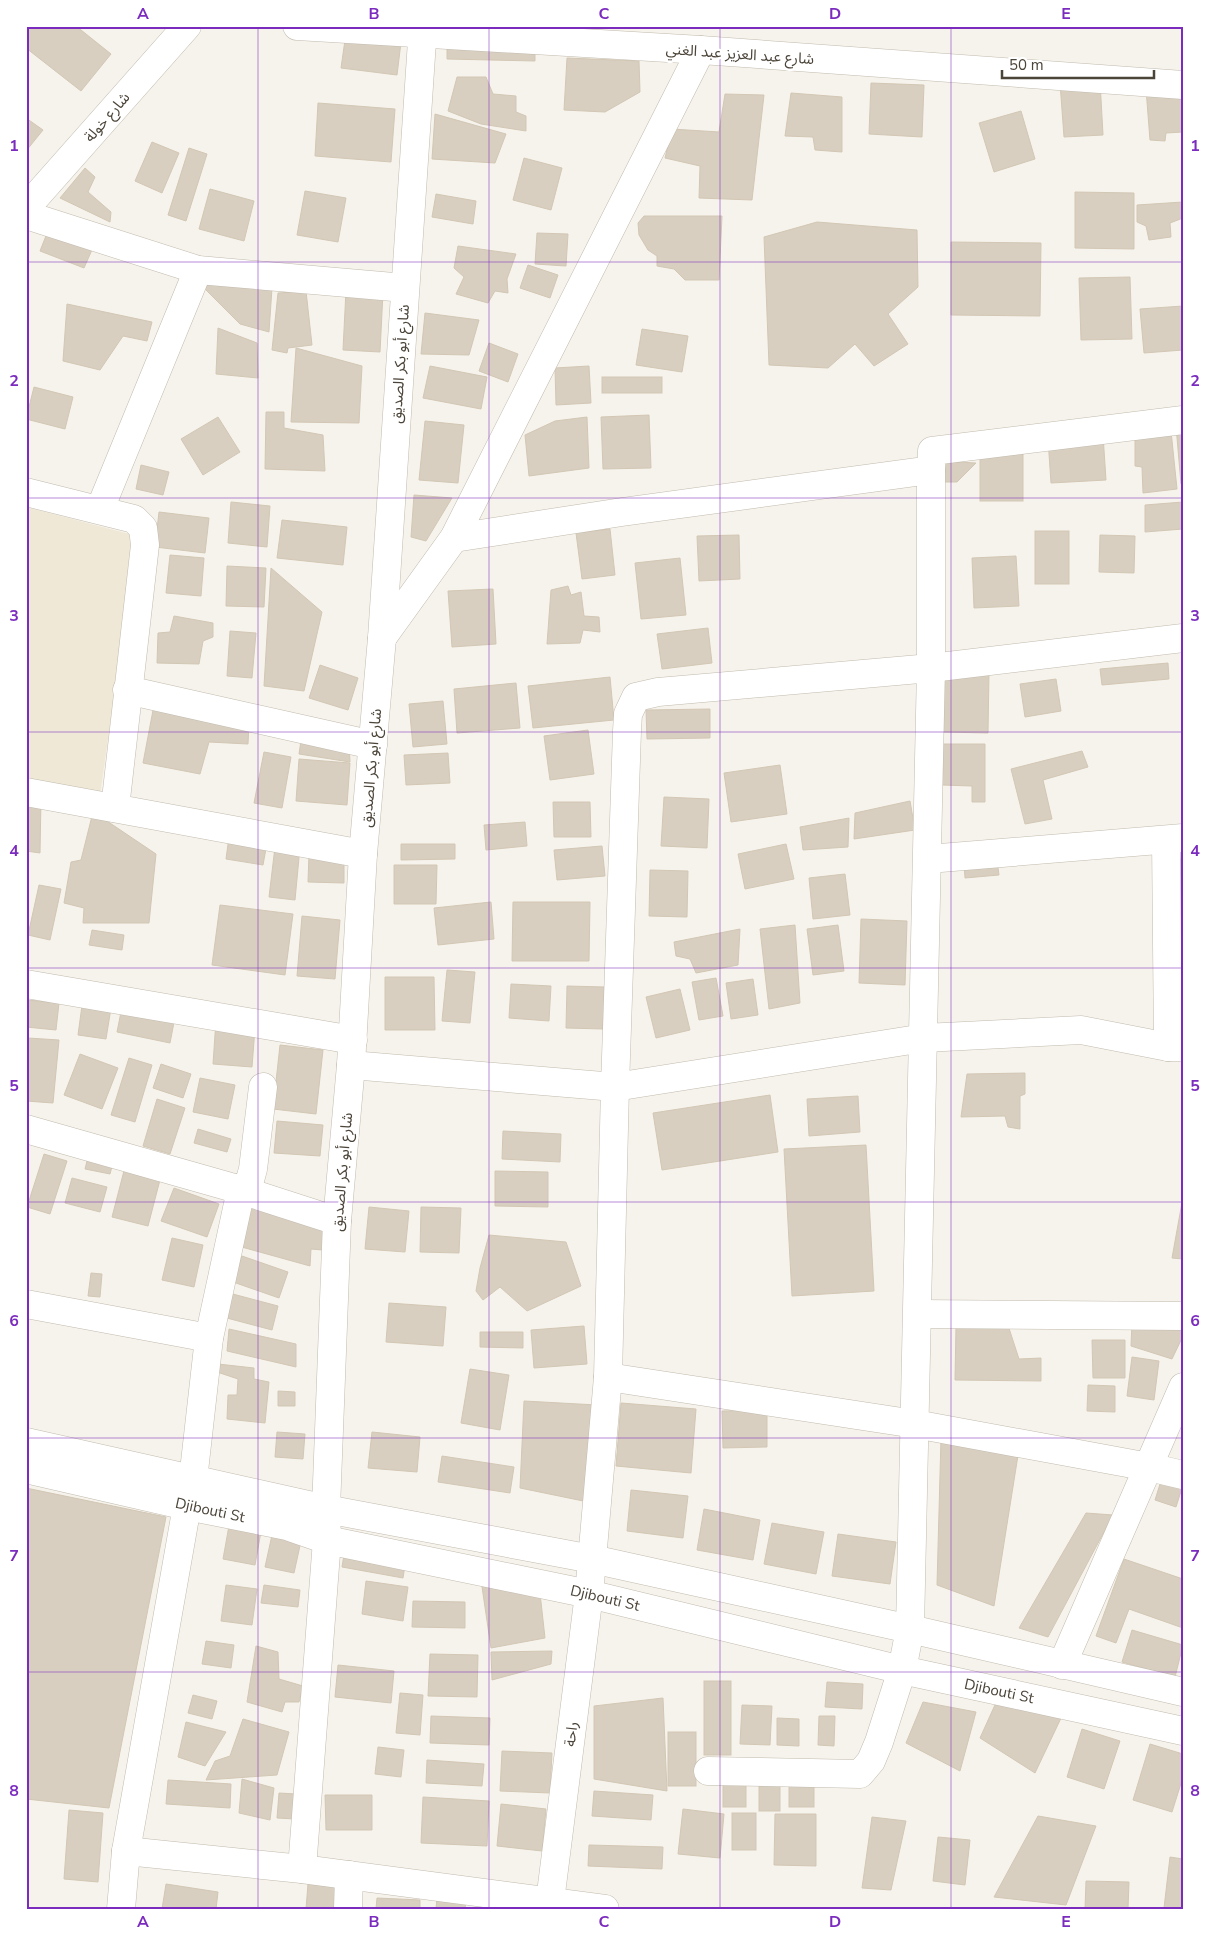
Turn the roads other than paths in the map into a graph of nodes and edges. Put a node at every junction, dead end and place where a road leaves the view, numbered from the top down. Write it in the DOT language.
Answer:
graph roads {
  1 [pos="187,26"];
  2 [pos="297,26"];
  3 [pos="422,30"];
  4 [pos="700,50"];
  5 [pos="1183,85"];
  6 [pos="26,208"];
  7 [pos="26,214"];
  8 [pos="198,270"];
  9 [pos="405,288"];
  10 [pos="1183,420"];
  11 [pos="931,470"];
  12 [pos="26,492"];
  13 [pos="100,510"];
  14 [pos="454,538"];
  15 [pos="382,638"];
  16 [pos="1183,638"];
  17 [pos="931,668"];
  18 [pos="127,690"];
  19 [pos="373,745"];
  20 [pos="26,792"];
  21 [pos="115,808"];
  22 [pos="1174,839"];
  23 [pos="362,854"];
  24 [pos="928,859"];
  25 [pos="26,984"];
  26 [pos="924,1038"];
  27 [pos="1175,1047"];
  28 [pos="352,1052"];
  29 [pos="263,1087"];
  30 [pos="615,1087"];
  31 [pos="26,1129"];
  32 [pos="241,1190"];
  33 [pos="337,1221"];
  34 [pos="26,1304"];
  35 [pos="918,1314"];
  36 [pos="1183,1316"];
  37 [pos="209,1338"];
  38 [pos="608,1376"];
  39 [pos="1183,1387"];
  40 [pos="915,1424"];
  41 [pos="26,1442"];
  42 [pos="1149,1467"];
  43 [pos="26,1469"];
  44 [pos="1183,1475"];
  45 [pos="190,1493"];
  46 [pos="326,1510"];
  47 [pos="327,1540"];
  48 [pos="592,1559"];
  49 [pos="590,1594"];
  50 [pos="910,1629"];
  51 [pos="1062,1665"];
  52 [pos="902,1670"];
  53 [pos="1183,1692"];
  54 [pos="1183,1731"];
  55 [pos="708,1771"];
  56 [pos="126,1851"];
  57 [pos="302,1869"];
  58 [pos="349,1875"];
  59 [pos="549,1905"];
  60 [pos="121,1909"];
  61 [pos="348,1909"];
  62 [pos="606,1909"];
  1 -- 6 [label="street, شارع خولة"];
  2 -- 3 [label="street, شارع عبد العزيز عبد الغني"];
  3 -- 4 [label="street, شارع عبد العزيز عبد الغني"];
  3 -- 9 [label="street, شارع أبو بكر الصديق"];
  4 -- 5 [label="street, شارع عبد العزيز عبد الغني"];
  4 -- 14 [label="street"];
  7 -- 8 [label="street"];
  8 -- 9 [label="street"];
  8 -- 13 [label="street"];
  9 -- 15 [label="street, شارع أبو بكر الصديق"];
  10 -- 11 [label="street"];
  11 -- 14 [label="street"];
  11 -- 17 [label="street"];
  12 -- 13 [label="street"];
  13 -- 18 [label="street"];
  14 -- 15 [label="street"];
  15 -- 19 [label="street, شارع أبو بكر الصديق"];
  16 -- 17 [label="street"];
  17 -- 24 [label="street"];
  17 -- 30 [label="street, راحة"];
  18 -- 19 [label="street"];
  18 -- 21 [label="street"];
  19 -- 23 [label="street, شارع أبو بكر الصديق"];
  20 -- 21 [label="street"];
  21 -- 23 [label="street"];
  22 -- 24 [label="street"];
  22 -- 27 [label="street"];
  23 -- 28 [label="street, شارع أبو بكر الصديق"];
  24 -- 26 [label="street"];
  25 -- 28 [label="street"];
  26 -- 27 [label="street"];
  26 -- 30 [label="street"];
  26 -- 35 [label="street"];
  28 -- 30 [label="street"];
  28 -- 33 [label="street, شارع أبو بكر الصديق"];
  29 -- 32 [label="street"];
  30 -- 38 [label="street, راحة"];
  31 -- 32 [label="street"];
  32 -- 33 [label="street"];
  32 -- 37 [label="street"];
  33 -- 46 [label="street, شارع أبو بكر الصديق"];
  34 -- 37 [label="street"];
  35 -- 36 [label="street"];
  35 -- 40 [label="street"];
  37 -- 45 [label="street"];
  38 -- 40 [label="street"];
  38 -- 48 [label="street, راحة"];
  39 -- 42 [label="street"];
  40 -- 42 [label="street"];
  40 -- 50 [label="street"];
  41 -- 45 [label="street, Djibouti St"];
  42 -- 44 [label="street"];
  42 -- 51 [label="street"];
  43 -- 45 [label="street, Djibouti St"];
  45 -- 46 [label="street, Djibouti St"];
  45 -- 47 [label="street, Djibouti St"];
  45 -- 56 [label="street"];
  46 -- 47 [label="street, شارع أبو بكر الصديق"];
  46 -- 48 [label="street, Djibouti St"];
  47 -- 49 [label="street, Djibouti St"];
  47 -- 57 [label="street, شارع أبو بكر الصديق"];
  48 -- 49 [label="street, راحة"];
  48 -- 50 [label="street, Djibouti St"];
  49 -- 52 [label="street, Djibouti St"];
  49 -- 59 [label="street, راحة"];
  50 -- 51 [label="street, Djibouti St"];
  50 -- 52 [label="street"];
  51 -- 53 [label="street, Djibouti St"];
  52 -- 54 [label="street, Djibouti St"];
  52 -- 55 [label="street"];
  56 -- 57 [label="street"];
  56 -- 60 [label="street"];
  57 -- 58 [label="street"];
  58 -- 59 [label="street"];
  58 -- 61 [label="street"];
  59 -- 62 [label="street"];
}
